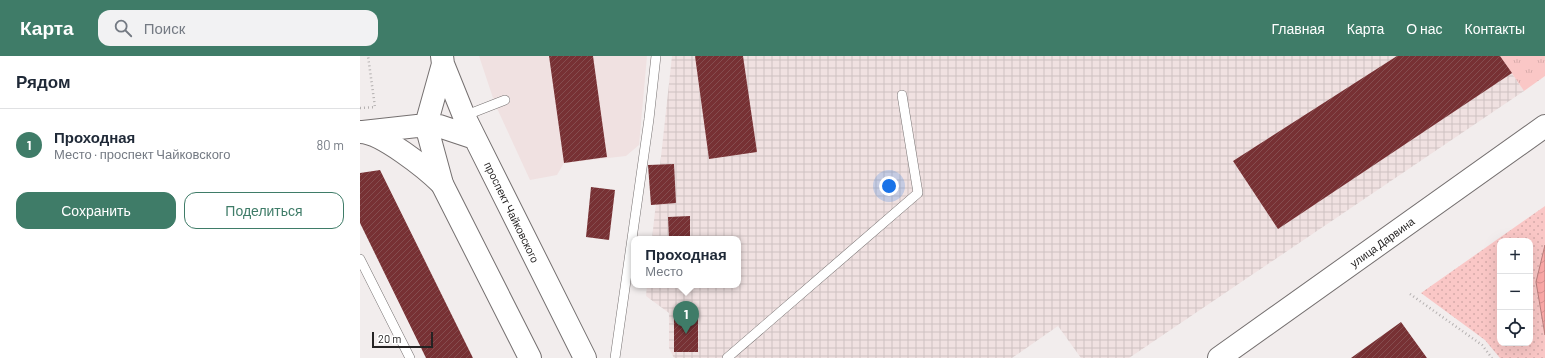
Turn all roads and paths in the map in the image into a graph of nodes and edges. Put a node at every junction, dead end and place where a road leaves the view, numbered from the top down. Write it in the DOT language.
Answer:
graph roads {
  1 [pos="368,56"];
  2 [pos="656,56"];
  3 [pos="443,60"];
  4 [pos="902,95"];
  5 [pos="506,100"];
  6 [pos="360,108"];
  7 [pos="464,116"];
  8 [pos="426,125"];
  9 [pos="1545,126"];
  10 [pos="362,132"];
  11 [pos="475,138"];
  12 [pos="442,184"];
  13 [pos="632,236"];
  14 [pos="631,246"];
  15 [pos="360,259"];
  16 [pos="1410,294"];
  17 [pos="410,358"];
  18 [pos="530,358"];
  19 [pos="584,358"];
  20 [pos="615,358"];
  21 [pos="727,358"];
  22 [pos="1219,358"];
  23 [pos="1492,358"];
  1 -- 6 [label="path"];
  2 -- 13 [label="lane"];
  3 -- 7 [label="main road, проспект Чайковского"];
  3 -- 8 [label="main road, проспект Чайковского"];
  4 -- 21 [label="lane"];
  5 -- 7 [label="lane"];
  7 -- 11 [label="main road, проспект Чайковского"];
  8 -- 10 [label="main road"];
  8 -- 11 [label="main road"];
  8 -- 12 [label="main road"];
  9 -- 22 [label="main road, улица Дарвина"];
  10 -- 12 [label="main road"];
  11 -- 19 [label="main road, проспект Чайковского"];
  12 -- 18 [label="main road"];
  14 -- 20 [label="lane"];
  15 -- 17 [label="lane"];
  16 -- 23 [label="path"];
}
